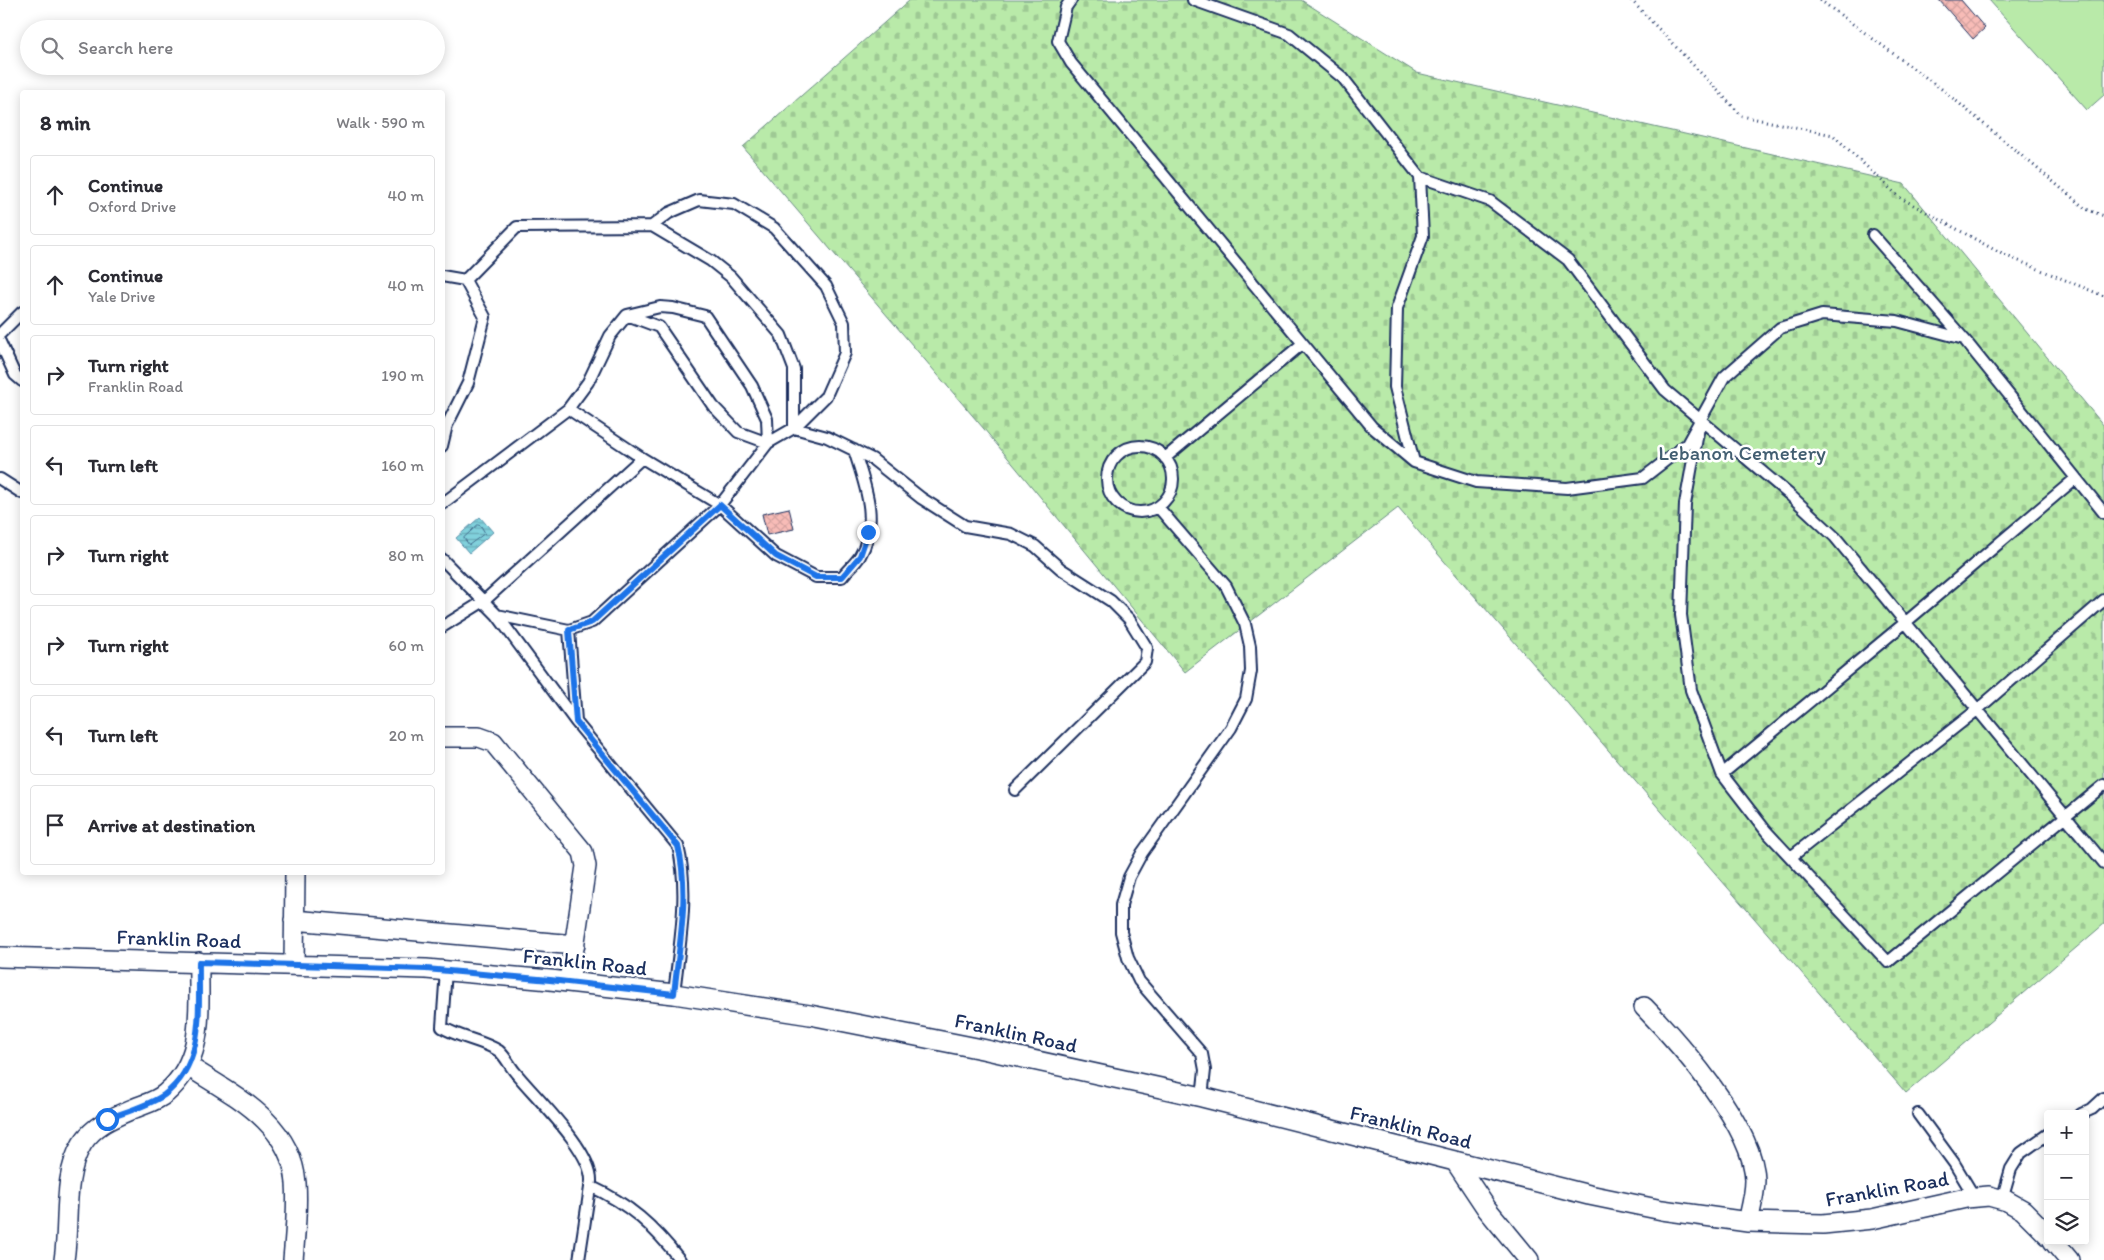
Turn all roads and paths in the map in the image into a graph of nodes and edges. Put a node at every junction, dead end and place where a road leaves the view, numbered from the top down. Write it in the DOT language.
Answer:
graph roads {
  1 [pos="1071,0"];
  2 [pos="1193,0"];
  3 [pos="1631,0"];
  4 [pos="1820,0"];
  5 [pos="1420,177"];
  6 [pos="2104,216"];
  7 [pos="652,226"];
  8 [pos="1873,235"];
  9 [pos="445,277"];
  10 [pos="465,280"];
  11 [pos="2104,296"];
  12 [pos="20,314"];
  13 [pos="627,315"];
  14 [pos="0,334"];
  15 [pos="1964,339"];
  16 [pos="0,342"];
  17 [pos="1302,344"];
  18 [pos="20,379"];
  19 [pos="573,412"];
  20 [pos="1701,418"];
  21 [pos="794,428"];
  22 [pos="445,433"];
  23 [pos="768,443"];
  24 [pos="854,450"];
  25 [pos="642,458"];
  26 [pos="1165,458"];
  27 [pos="1414,462"];
  28 [pos="2076,478"];
  29 [pos="0,479"];
  30 [pos="20,492"];
  31 [pos="445,502"];
  32 [pos="720,505"];
  33 [pos="1158,507"];
  34 [pos="2104,513"];
  35 [pos="445,562"];
  36 [pos="2104,600"];
  37 [pos="484,601"];
  38 [pos="497,615"];
  39 [pos="1906,622"];
  40 [pos="445,625"];
  41 [pos="569,630"];
  42 [pos="1977,710"];
  43 [pos="576,722"];
  44 [pos="445,737"];
  45 [pos="1722,774"];
  46 [pos="2104,785"];
  47 [pos="1014,790"];
  48 [pos="2066,817"];
  49 [pos="1791,858"];
  50 [pos="2104,862"];
  51 [pos="295,875"];
  52 [pos="294,920"];
  53 [pos="575,945"];
  54 [pos="0,957"];
  55 [pos="199,962"];
  56 [pos="294,965"];
  57 [pos="446,970"];
  58 [pos="569,982"];
  59 [pos="674,994"];
  60 [pos="1644,1007"];
  61 [pos="188,1066"];
  62 [pos="1202,1097"];
  63 [pos="2104,1098"];
  64 [pos="2088,1110"];
  65 [pos="1918,1114"];
  66 [pos="2044,1137"];
  67 [pos="1456,1161"];
  68 [pos="590,1186"];
  69 [pos="1975,1198"];
  70 [pos="2005,1200"];
  71 [pos="1748,1222"];
  72 [pos="2044,1231"];
  73 [pos="2056,1245"];
  74 [pos="64,1260"];
  75 [pos="293,1260"];
  76 [pos="579,1260"];
  77 [pos="680,1260"];
  78 [pos="1530,1260"];
  79 [pos="2069,1260"];
  1 -- 17 [label="lane"];
  2 -- 5 [label="lane"];
  3 -- 11 [label="path"];
  4 -- 6 [label="path"];
  5 -- 20 [label="lane"];
  5 -- 27 [label="lane"];
  7 -- 10 [label="lane"];
  7 -- 21 [label="lane"];
  7 -- 21 [label="lane"];
  8 -- 15 [label="lane"];
  9 -- 10 [label="lane"];
  10 -- 22 [label="lane"];
  12 -- 14 [label="lane"];
  13 -- 23 [label="lane"];
  13 -- 23 [label="lane"];
  13 -- 31 [label="lane"];
  15 -- 20 [label="lane"];
  15 -- 28 [label="lane"];
  16 -- 18 [label="lane"];
  17 -- 26 [label="lane"];
  17 -- 27 [label="lane"];
  19 -- 25 [label="lane"];
  20 -- 27 [label="lane"];
  20 -- 39 [label="lane"];
  20 -- 45 [label="lane"];
  21 -- 23 [label="lane"];
  21 -- 24 [label="lane"];
  23 -- 32 [label="lane"];
  24 -- 32 [label="lane"];
  24 -- 47 [label="lane"];
  25 -- 32 [label="lane"];
  25 -- 37 [label="lane"];
  26 -- 33 [label="lane"];
  26 -- 33 [label="lane"];
  28 -- 34 [label="lane"];
  28 -- 39 [label="lane"];
  29 -- 30 [label="lane"];
  32 -- 41 [label="lane"];
  33 -- 62 [label="lane"];
  35 -- 37 [label="lane"];
  36 -- 42 [label="lane"];
  37 -- 38 [label="lane"];
  37 -- 40 [label="lane"];
  38 -- 41 [label="lane"];
  38 -- 43 [label="lane"];
  39 -- 42 [label="lane"];
  39 -- 45 [label="lane"];
  41 -- 43 [label="lane"];
  42 -- 48 [label="lane"];
  42 -- 49 [label="lane"];
  43 -- 59 [label="lane"];
  44 -- 53 [label="street"];
  45 -- 49 [label="lane"];
  46 -- 48 [label="lane"];
  48 -- 49 [label="lane"];
  48 -- 50 [label="lane"];
  51 -- 52 [label="street"];
  52 -- 53 [label="street"];
  52 -- 56 [label="street"];
  53 -- 58 [label="street"];
  54 -- 55 [label="street, Franklin Road"];
  55 -- 56 [label="street, Franklin Road"];
  55 -- 61 [label="street"];
  56 -- 57 [label="street, Franklin Road"];
  57 -- 58 [label="street, Franklin Road"];
  57 -- 68 [label="lane"];
  58 -- 59 [label="street, Franklin Road"];
  59 -- 62 [label="street, Franklin Road"];
  60 -- 71 [label="street"];
  61 -- 74 [label="street"];
  61 -- 75 [label="street"];
  62 -- 67 [label="street, Franklin Road"];
  63 -- 64 [label="lane"];
  65 -- 69 [label="lane"];
  66 -- 70 [label="lane"];
  67 -- 71 [label="street, Franklin Road"];
  67 -- 78 [label="street"];
  68 -- 76 [label="lane"];
  68 -- 77 [label="lane"];
  69 -- 70 [label="street, Franklin Road"];
  69 -- 71 [label="street, Franklin Road"];
  70 -- 72 [label="street"];
  73 -- 79 [label="street"];
}
